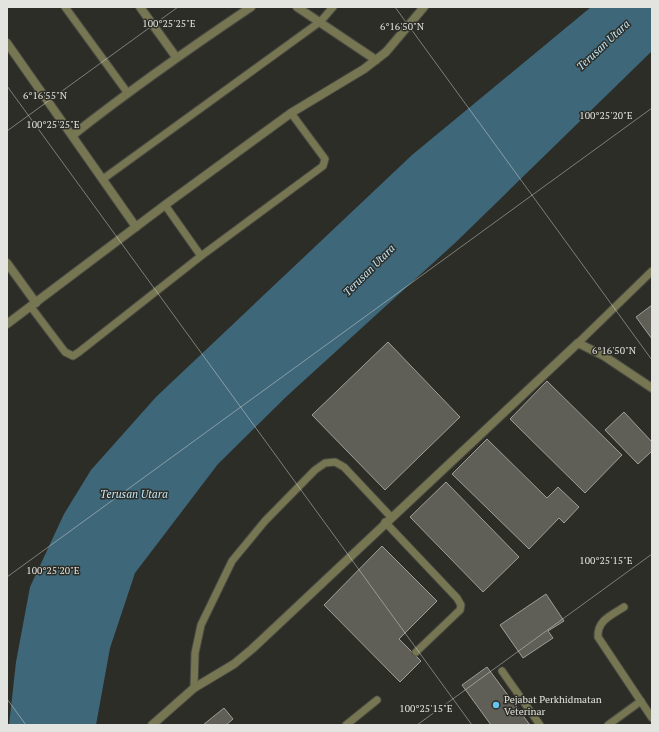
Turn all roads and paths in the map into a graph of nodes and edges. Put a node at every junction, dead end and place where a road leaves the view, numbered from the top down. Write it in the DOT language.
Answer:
graph roads {
  1 [pos="65,7"];
  2 [pos="140,7"];
  3 [pos="251,7"];
  4 [pos="297,7"];
  5 [pos="333,7"];
  6 [pos="424,7"];
  7 [pos="321,21"];
  8 [pos="7,43"];
  9 [pos="176,57"];
  10 [pos="376,60"];
  11 [pos="127,92"];
  12 [pos="291,114"];
  13 [pos="73,135"];
  14 [pos="103,179"];
  15 [pos="165,205"];
  16 [pos="136,227"];
  17 [pos="201,256"];
  18 [pos="7,263"];
  19 [pos="652,271"];
  20 [pos="34,305"];
  21 [pos="7,324"];
  22 [pos="578,344"];
  23 [pos="652,388"];
  24 [pos="388,520"];
  25 [pos="624,606"];
  26 [pos="416,652"];
  27 [pos="502,671"];
  28 [pos="194,688"];
  29 [pos="377,700"];
  30 [pos="641,701"];
  31 [pos="652,718"];
  32 [pos="152,725"];
  33 [pos="346,725"];
  34 [pos="540,725"];
  35 [pos="608,725"];
  1 -- 11 [label="lane"];
  2 -- 9 [label="street"];
  3 -- 9 [label="street"];
  4 -- 7 [label="street"];
  5 -- 7 [label="lane"];
  6 -- 10 [label="street"];
  7 -- 10 [label="street"];
  7 -- 14 [label="lane"];
  8 -- 13 [label="street"];
  9 -- 11 [label="street"];
  10 -- 12 [label="street"];
  11 -- 13 [label="street"];
  12 -- 15 [label="street"];
  12 -- 17 [label="lane"];
  13 -- 14 [label="street"];
  14 -- 16 [label="street"];
  15 -- 16 [label="street"];
  15 -- 17 [label="lane"];
  16 -- 20 [label="street"];
  17 -- 20 [label="lane"];
  18 -- 20 [label="street"];
  19 -- 22 [label="lane"];
  20 -- 21 [label="street"];
  22 -- 23 [label="street"];
  22 -- 24 [label="street"];
  24 -- 26 [label="lane"];
  24 -- 28 [label="street"];
  24 -- 28 [label="lane"];
  25 -- 30 [label="lane"];
  27 -- 34 [label="lane"];
  28 -- 32 [label="street"];
  29 -- 33 [label="lane"];
  30 -- 31 [label="lane"];
  30 -- 35 [label="lane"];
}
